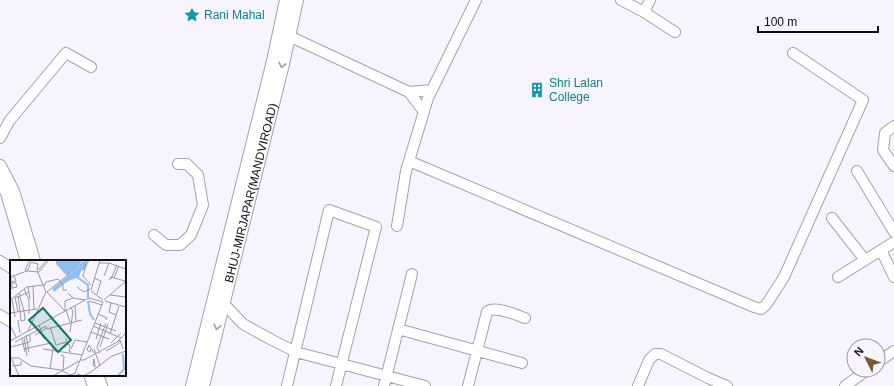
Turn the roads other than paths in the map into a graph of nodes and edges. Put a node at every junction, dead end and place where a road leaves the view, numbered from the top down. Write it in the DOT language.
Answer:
graph roads {
  1 [pos="286,0"];
  2 [pos="296,0"];
  3 [pos="476,0"];
  4 [pos="621,0"];
  5 [pos="650,0"];
  6 [pos="644,12"];
  7 [pos="675,32"];
  8 [pos="289,36"];
  9 [pos="793,53"];
  10 [pos="91,67"];
  11 [pos="432,90"];
  12 [pos="410,92"];
  13 [pos="424,112"];
  14 [pos="894,126"];
  15 [pos="0,138"];
  16 [pos="409,161"];
  17 [pos="178,164"];
  18 [pos="0,166"];
  19 [pos="894,166"];
  20 [pos="857,171"];
  21 [pos="0,182"];
  22 [pos="832,218"];
  23 [pos="397,226"];
  24 [pos="894,232"];
  25 [pos="154,235"];
  26 [pos="894,242"];
  27 [pos="881,250"];
  28 [pos="26,260"];
  29 [pos="34,260"];
  30 [pos="865,260"];
  31 [pos="0,261"];
  32 [pos="10,267"];
  33 [pos="412,274"];
  34 [pos="838,277"];
  35 [pos="894,277"];
  36 [pos="223,303"];
  37 [pos="0,315"];
  38 [pos="525,318"];
  39 [pos="10,321"];
  40 [pos="398,329"];
  41 [pos="478,351"];
  42 [pos="296,352"];
  43 [pos="522,363"];
  44 [pos="341,364"];
  45 [pos="89,376"];
  46 [pos="97,376"];
  47 [pos="387,376"];
  48 [pos="856,378"];
  49 [pos="706,382"];
  50 [pos="93,386"];
  51 [pos="101,386"];
  52 [pos="192,386"];
  53 [pos="203,386"];
  54 [pos="287,386"];
  55 [pos="336,386"];
  56 [pos="384,386"];
  57 [pos="425,386"];
  58 [pos="468,386"];
  59 [pos="638,386"];
  60 [pos="727,386"];
  61 [pos="845,386"];
  1 -- 52 [label="main road, BHUJ-MIRJAPAR(MANDVIROAD)"];
  2 -- 8 [label="main road, BHUJ-MIRJAPAR(MANDVIROAD)"];
  3 -- 11 [label="street"];
  4 -- 6 [label="street"];
  5 -- 6 [label="street"];
  6 -- 7 [label="street"];
  8 -- 12 [label="street"];
  8 -- 36 [label="main road, BHUJ-MIRJAPAR(MANDVIROAD), one-way"];
  9 -- 16 [label="street"];
  10 -- 15 [label="street"];
  11 -- 12 [label="street"];
  11 -- 13 [label="street"];
  12 -- 13 [label="street"];
  13 -- 16 [label="street"];
  14 -- 19 [label="street"];
  16 -- 23 [label="street"];
  17 -- 25 [label="street"];
  18 -- 29 [label="main road"];
  20 -- 24 [label="street"];
  21 -- 28 [label="street"];
  22 -- 30 [label="street"];
  26 -- 27 [label="street"];
  27 -- 30 [label="street"];
  27 -- 35 [label="street"];
  30 -- 34 [label="street"];
  31 -- 32 [label="street"];
  33 -- 40 [label="street"];
  36 -- 42 [label="street"];
  36 -- 53 [label="main road, BHUJ-MIRJAPAR(MANDVIROAD), one-way"];
  37 -- 39 [label="street"];
  38 -- 41 [label="street"];
  40 -- 41 [label="street"];
  40 -- 47 [label="street"];
  41 -- 43 [label="street"];
  41 -- 58 [label="street"];
  42 -- 44 [label="street"];
  42 -- 44 [label="street"];
  42 -- 54 [label="street"];
  44 -- 47 [label="street"];
  44 -- 55 [label="street"];
  45 -- 50 [label="street"];
  46 -- 51 [label="main road"];
  47 -- 56 [label="street"];
  47 -- 57 [label="street"];
  48 -- 61 [label="street"];
  49 -- 59 [label="street"];
  49 -- 60 [label="street"];
}
